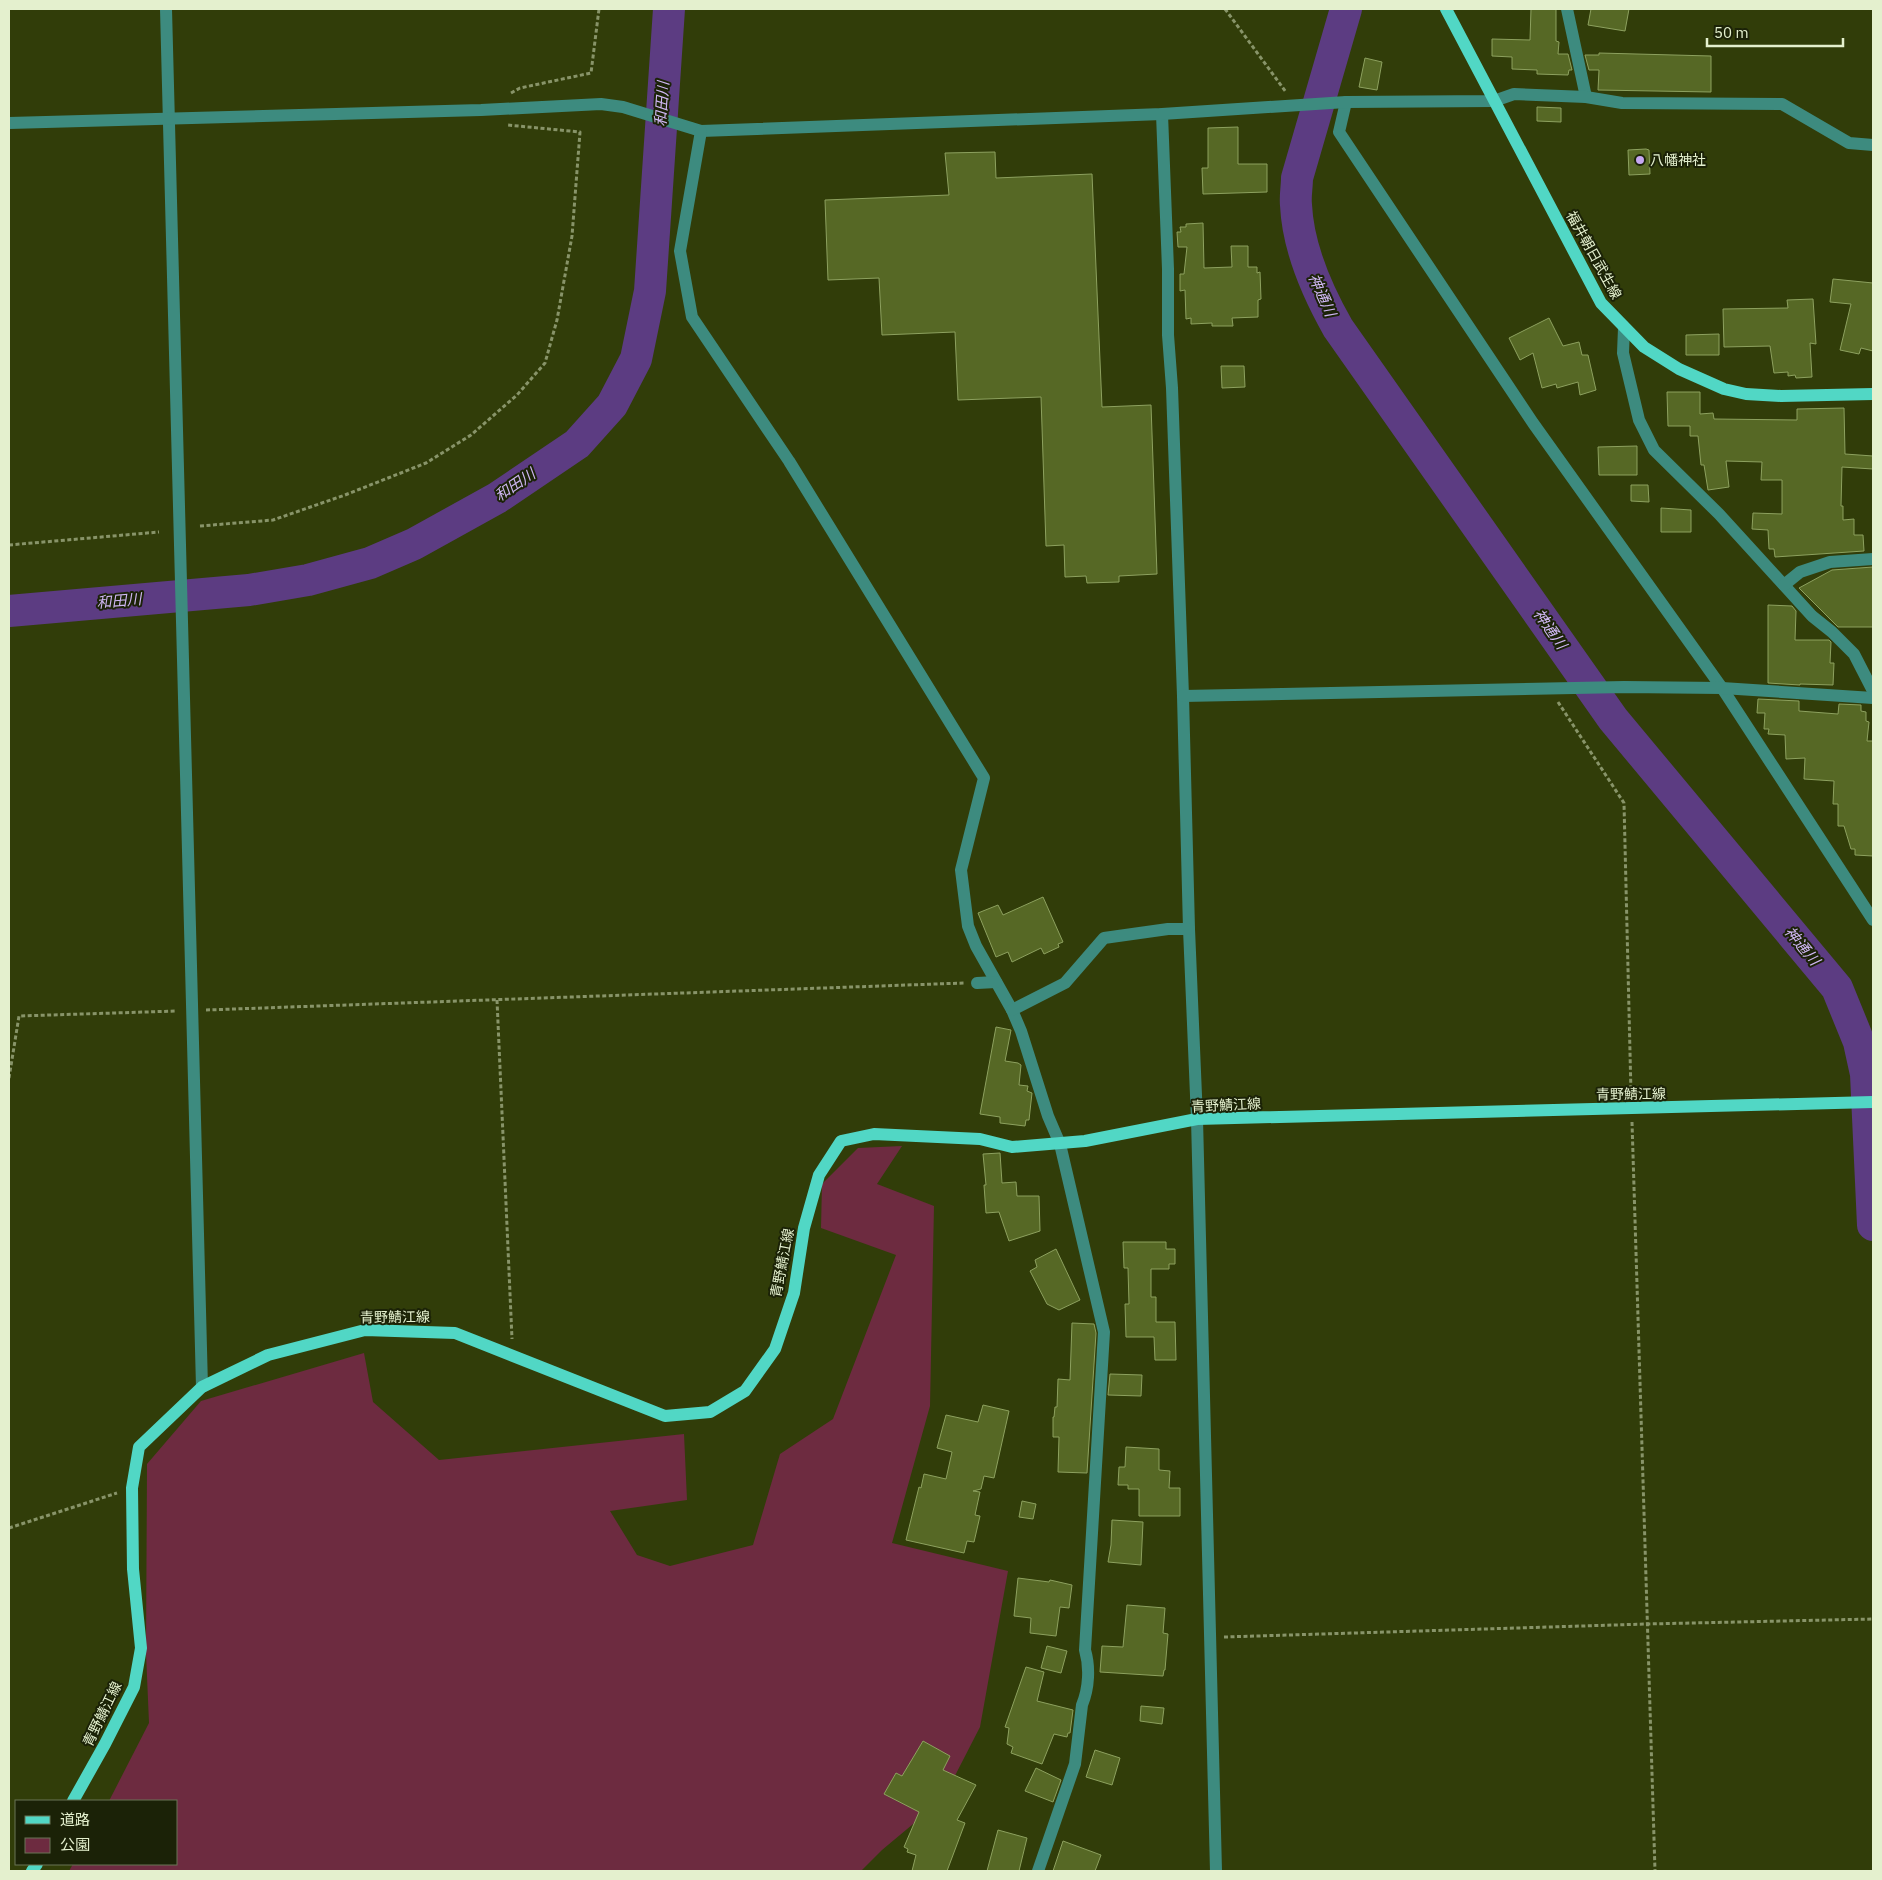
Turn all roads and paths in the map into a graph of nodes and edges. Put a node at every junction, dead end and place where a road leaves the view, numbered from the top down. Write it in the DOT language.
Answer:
graph roads {
  1 [pos="166,9"];
  2 [pos="599,9"];
  3 [pos="1225,9"];
  4 [pos="1446,9"];
  5 [pos="1567,9"];
  6 [pos="504,97"];
  7 [pos="1586,97"];
  8 [pos="1494,101"];
  9 [pos="1346,102"];
  10 [pos="1295,105"];
  11 [pos="1162,114"];
  12 [pos="169,119"];
  13 [pos="9,123"];
  14 [pos="506,125"];
  15 [pos="696,130"];
  16 [pos="1873,145"];
  17 [pos="1624,328"];
  18 [pos="1873,394"];
  19 [pos="200,526"];
  20 [pos="159,532"];
  21 [pos="9,545"];
  22 [pos="1873,559"];
  23 [pos="1784,586"];
  24 [pos="1555,687"];
  25 [pos="1722,688"];
  26 [pos="1873,691"];
  27 [pos="1183,696"];
  28 [pos="1873,698"];
  29 [pos="1873,920"];
  30 [pos="1189,929"];
  31 [pos="996,982"];
  32 [pos="977,983"];
  33 [pos="497,1000"];
  34 [pos="191,1010"];
  35 [pos="1012,1010"];
  36 [pos="9,1078"];
  37 [pos="1873,1102"];
  38 [pos="1631,1109"];
  39 [pos="1197,1119"];
  40 [pos="1060,1144"];
  41 [pos="513,1356"];
  42 [pos="202,1387"];
  43 [pos="132,1488"];
  44 [pos="9,1528"];
  45 [pos="1873,1619"];
  46 [pos="1647,1624"];
  47 [pos="1211,1638"];
  48 [pos="74,1800"];
  49 [pos="1038,1871"];
  50 [pos="1216,1871"];
  51 [pos="1655,1871"];
  1 -- 12 [label="street"];
  2 -- 6 [label="path"];
  3 -- 10 [label="path"];
  4 -- 8 [label="main road, 福井朝日武生線"];
  5 -- 7 [label="street"];
  7 -- 8 [label="street"];
  7 -- 16 [label="street"];
  8 -- 9 [label="street"];
  8 -- 17 [label="main road, 福井朝日武生線"];
  9 -- 10 [label="street"];
  9 -- 25 [label="street"];
  10 -- 11 [label="street"];
  11 -- 15 [label="street"];
  11 -- 27 [label="street"];
  12 -- 13 [label="street"];
  12 -- 15 [label="street"];
  12 -- 34 [label="street"];
  14 -- 19 [label="path"];
  15 -- 31 [label="street"];
  17 -- 18 [label="main road, 福井朝日武生線"];
  17 -- 23 [label="street"];
  20 -- 21 [label="path"];
  22 -- 23 [label="street"];
  23 -- 26 [label="street"];
  24 -- 25 [label="street"];
  24 -- 27 [label="street"];
  24 -- 38 [label="path"];
  25 -- 28 [label="street"];
  25 -- 29 [label="street"];
  27 -- 30 [label="street"];
  30 -- 35 [label="street"];
  30 -- 39 [label="street"];
  31 -- 32 [label="street"];
  31 -- 35 [label="street"];
  32 -- 33 [label="path"];
  33 -- 34 [label="path"];
  33 -- 41 [label="path"];
  34 -- 36 [label="path"];
  34 -- 42 [label="street"];
  35 -- 40 [label="street"];
  37 -- 38 [label="main road, 青野鯖江線"];
  38 -- 39 [label="main road, 青野鯖江線"];
  38 -- 46 [label="path"];
  39 -- 40 [label="main road, 青野鯖江線"];
  39 -- 47 [label="street"];
  40 -- 41 [label="main road, 青野鯖江線"];
  40 -- 49 [label="street"];
  41 -- 42 [label="main road, 青野鯖江線"];
  42 -- 43 [label="main road, 青野鯖江線"];
  43 -- 44 [label="path"];
  43 -- 48 [label="main road, 青野鯖江線"];
  45 -- 46 [label="path"];
  46 -- 47 [label="path"];
  46 -- 51 [label="path"];
  47 -- 50 [label="street"];
}
